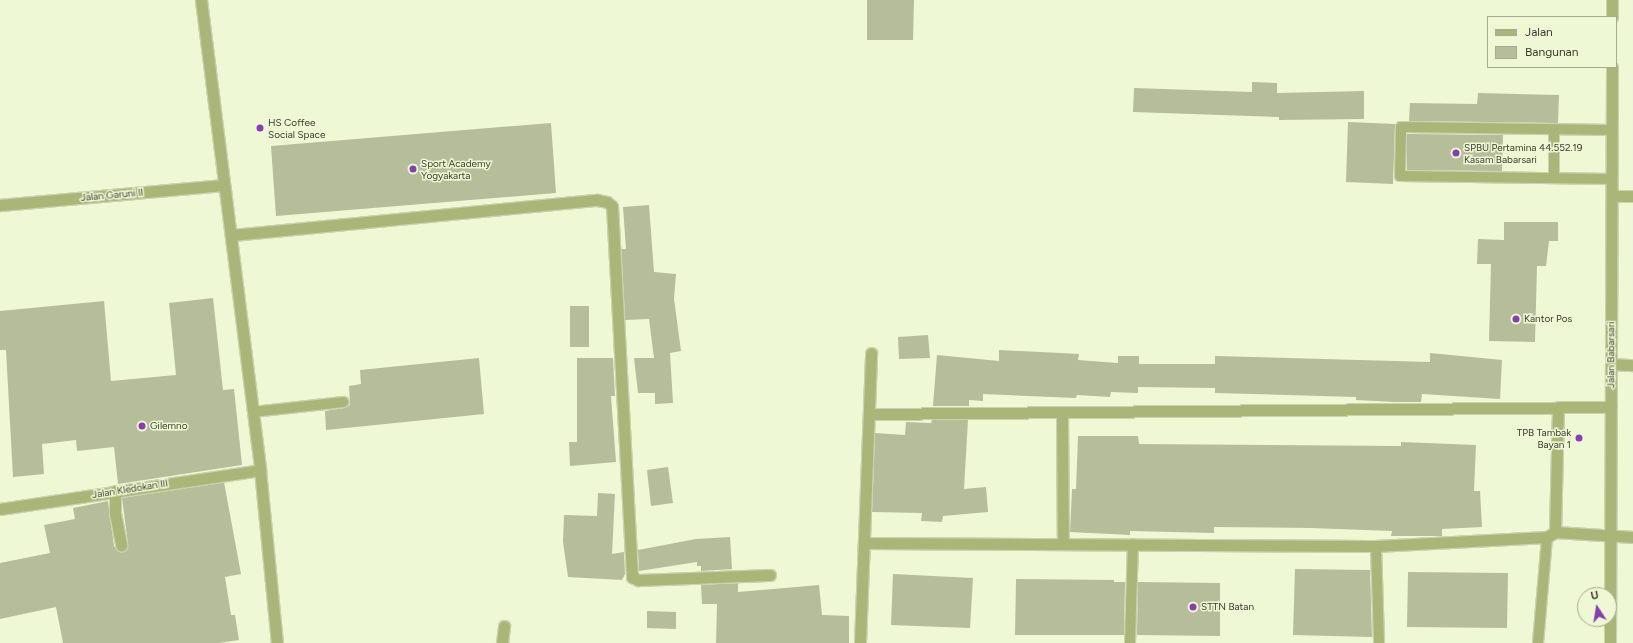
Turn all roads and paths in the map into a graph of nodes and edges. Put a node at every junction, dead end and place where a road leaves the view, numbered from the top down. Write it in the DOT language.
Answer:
graph roads {
  1 [pos="201,0"];
  2 [pos="1612,0"];
  3 [pos="1612,16"];
  4 [pos="1612,68"];
  5 [pos="1554,129"];
  6 [pos="1612,130"];
  7 [pos="1554,178"];
  8 [pos="1612,179"];
  9 [pos="224,185"];
  10 [pos="1612,196"];
  11 [pos="1633,196"];
  12 [pos="0,205"];
  13 [pos="232,235"];
  14 [pos="871,354"];
  15 [pos="1611,364"];
  16 [pos="1633,365"];
  17 [pos="343,402"];
  18 [pos="1558,407"];
  19 [pos="1610,407"];
  20 [pos="253,412"];
  21 [pos="1062,412"];
  22 [pos="869,414"];
  23 [pos="260,470"];
  24 [pos="115,491"];
  25 [pos="0,509"];
  26 [pos="1551,535"];
  27 [pos="1610,535"];
  28 [pos="1633,537"];
  29 [pos="864,542"];
  30 [pos="1063,544"];
  31 [pos="1133,544"];
  32 [pos="121,545"];
  33 [pos="1376,546"];
  34 [pos="770,575"];
  35 [pos="504,626"];
  36 [pos="277,643"];
  37 [pos="502,643"];
  38 [pos="860,643"];
  39 [pos="1130,643"];
  40 [pos="1379,643"];
  41 [pos="1538,643"];
  42 [pos="1610,643"];
  1 -- 9 [label="street"];
  2 -- 3 [label="street"];
  4 -- 6 [label="street, Jalan Babarsari"];
  5 -- 6 [label="lane"];
  5 -- 7 [label="lane"];
  5 -- 7 [label="lane"];
  6 -- 8 [label="street, Jalan Babarsari"];
  7 -- 8 [label="lane"];
  8 -- 10 [label="street, Jalan Babarsari"];
  9 -- 12 [label="street, Jalan Garuni II"];
  9 -- 13 [label="street"];
  10 -- 11 [label="street"];
  10 -- 15 [label="street, Jalan Babarsari"];
  13 -- 20 [label="street"];
  13 -- 34 [label="street"];
  14 -- 22 [label="street"];
  15 -- 16 [label="street"];
  15 -- 19 [label="street, Jalan Babarsari"];
  17 -- 20 [label="lane"];
  18 -- 19 [label="street"];
  18 -- 21 [label="street"];
  18 -- 26 [label="street"];
  19 -- 27 [label="street, Jalan Babarsari"];
  20 -- 23 [label="street"];
  21 -- 22 [label="street"];
  21 -- 30 [label="street"];
  22 -- 29 [label="street"];
  23 -- 24 [label="street, Jalan Kledokan III"];
  23 -- 36 [label="street"];
  24 -- 25 [label="street, Jalan Kledokan III"];
  24 -- 32 [label="street"];
  26 -- 27 [label="street"];
  26 -- 33 [label="street"];
  26 -- 41 [label="lane"];
  27 -- 28 [label="street"];
  27 -- 42 [label="street, Jalan Babarsari"];
  29 -- 30 [label="street"];
  29 -- 38 [label="street"];
  30 -- 31 [label="street"];
  31 -- 33 [label="street"];
  31 -- 39 [label="lane"];
  33 -- 40 [label="lane"];
  35 -- 37 [label="street"];
}
